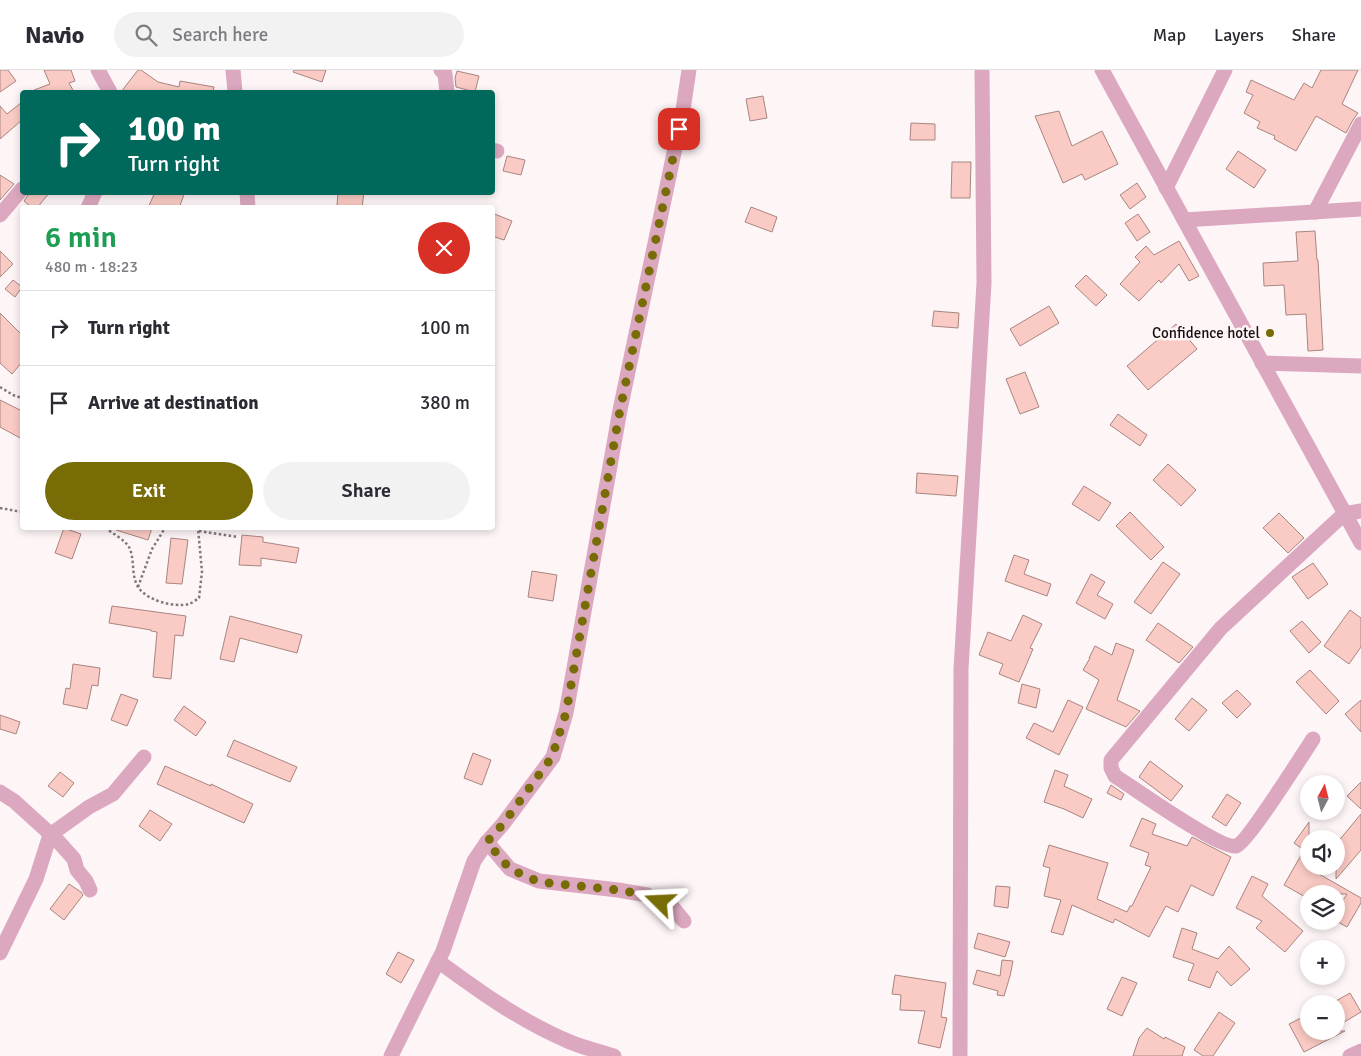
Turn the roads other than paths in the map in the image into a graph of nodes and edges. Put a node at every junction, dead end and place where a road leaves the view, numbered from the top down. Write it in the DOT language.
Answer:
graph roads {
  1 [pos="98,70"];
  2 [pos="233,70"];
  3 [pos="441,70"];
  4 [pos="689,70"];
  5 [pos="982,70"];
  6 [pos="1102,70"];
  7 [pos="1225,70"];
  8 [pos="109,90"];
  9 [pos="235,90"];
  10 [pos="447,90"];
  11 [pos="1361,124"];
  12 [pos="1166,188"];
  13 [pos="20,191"];
  14 [pos="1361,208"];
  15 [pos="1315,212"];
  16 [pos="0,215"];
  17 [pos="1184,220"];
  18 [pos="1262,363"];
  19 [pos="1361,366"];
  20 [pos="1361,511"];
  21 [pos="1344,514"];
  22 [pos="1361,543"];
  23 [pos="1313,738"];
  24 [pos="144,757"];
  25 [pos="0,792"];
  26 [pos="50,834"];
  27 [pos="487,842"];
  28 [pos="90,890"];
  29 [pos="684,921"];
  30 [pos="0,952"];
  31 [pos="438,961"];
  32 [pos="1361,1050"];
  33 [pos="391,1056"];
  34 [pos="614,1056"];
  35 [pos="960,1056"];
  36 [pos="1350,1056"];
  1 -- 8 [label="street"];
  2 -- 9 [label="street"];
  3 -- 10 [label="street"];
  4 -- 27 [label="street"];
  5 -- 35 [label="street"];
  6 -- 12 [label="street"];
  7 -- 12 [label="street"];
  11 -- 15 [label="street"];
  12 -- 17 [label="street"];
  13 -- 16 [label="street"];
  14 -- 15 [label="street"];
  15 -- 17 [label="street"];
  17 -- 18 [label="street"];
  18 -- 19 [label="street"];
  18 -- 21 [label="street"];
  20 -- 21 [label="street"];
  21 -- 22 [label="street"];
  21 -- 23 [label="street"];
  24 -- 26 [label="street"];
  25 -- 26 [label="street"];
  26 -- 28 [label="street"];
  26 -- 30 [label="street"];
  27 -- 29 [label="street"];
  27 -- 31 [label="street"];
  31 -- 33 [label="street"];
  31 -- 34 [label="street"];
  32 -- 36 [label="street"];
}
